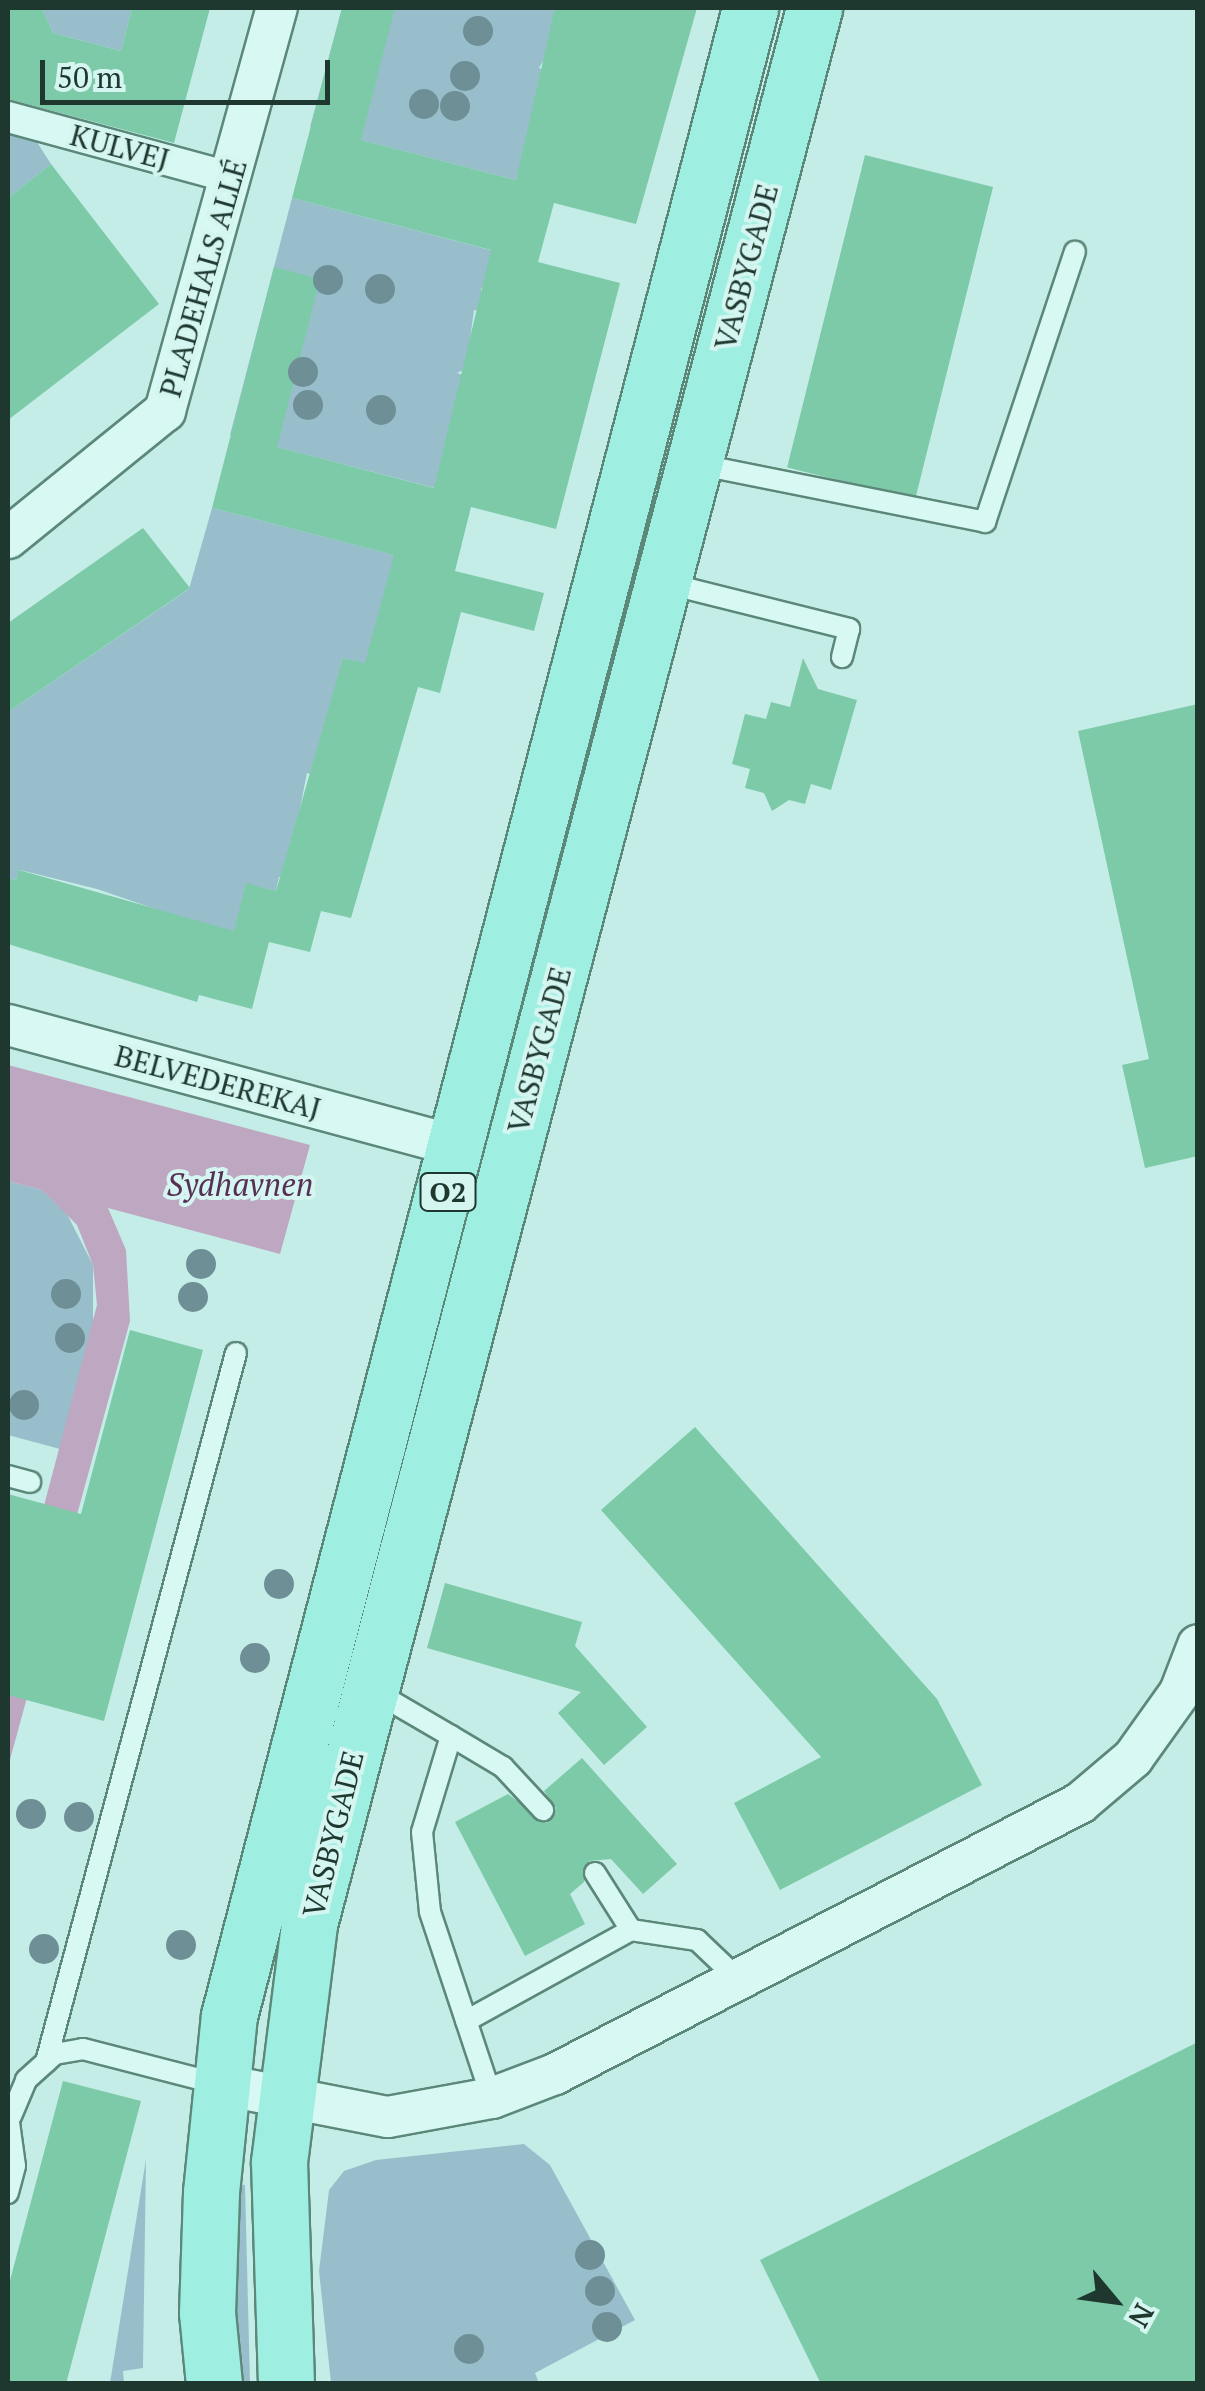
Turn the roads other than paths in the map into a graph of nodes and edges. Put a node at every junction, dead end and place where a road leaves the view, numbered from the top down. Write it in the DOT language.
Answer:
graph roads {
  1 [pos="277,8"];
  2 [pos="750,8"];
  3 [pos="814,8"];
  4 [pos="8,116"];
  5 [pos="232,178"];
  6 [pos="1075,252"];
  7 [pos="694,463"];
  8 [pos="8,538"];
  9 [pos="663,583"];
  10 [pos="842,657"];
  11 [pos="8,1025"];
  12 [pos="444,1142"];
  13 [pos="236,1353"];
  14 [pos="8,1476"];
  15 [pos="30,1482"];
  16 [pos="1198,1645"];
  17 [pos="371,1689"];
  18 [pos="450,1736"];
  19 [pos="543,1810"];
  20 [pos="595,1872"];
  21 [pos="631,1930"];
  22 [pos="736,1976"];
  23 [pos="466,2021"];
  24 [pos="46,2062"];
  25 [pos="218,2084"];
  26 [pos="286,2098"];
  27 [pos="492,2098"];
  28 [pos="9,2115"];
  29 [pos="8,2193"];
  30 [pos="214,2384"];
  31 [pos="286,2384"];
  1 -- 5 [label="street, PLADEHALS ALLÉ"];
  2 -- 12 [label="main road, VASBYGADE / O2"];
  3 -- 7 [label="main road, VASBYGADE / O2"];
  4 -- 5 [label="street, KULVEJ"];
  5 -- 8 [label="street, PLADEHALS ALLÉ"];
  6 -- 7 [label="lane"];
  7 -- 9 [label="main road, VASBYGADE / O2"];
  9 -- 10 [label="lane"];
  9 -- 17 [label="main road, VASBYGADE / O2"];
  11 -- 12 [label="street, BELVEDEREKAJ"];
  12 -- 25 [label="main road, VASBYGADE / O2"];
  13 -- 24 [label="lane"];
  14 -- 15 [label="lane"];
  16 -- 22 [label="street"];
  17 -- 18 [label="lane"];
  17 -- 26 [label="main road, VASBYGADE / O2"];
  18 -- 19 [label="lane"];
  18 -- 23 [label="lane"];
  20 -- 21 [label="lane"];
  21 -- 22 [label="lane"];
  21 -- 23 [label="lane"];
  22 -- 27 [label="street"];
  23 -- 27 [label="lane"];
  24 -- 25 [label="lane"];
  24 -- 28 [label="lane"];
  25 -- 26 [label="street"];
  25 -- 30 [label="main road, VASBYGADE / O2"];
  26 -- 27 [label="street"];
  26 -- 31 [label="main road, VASBYGADE / O2"];
  28 -- 29 [label="lane"];
}
